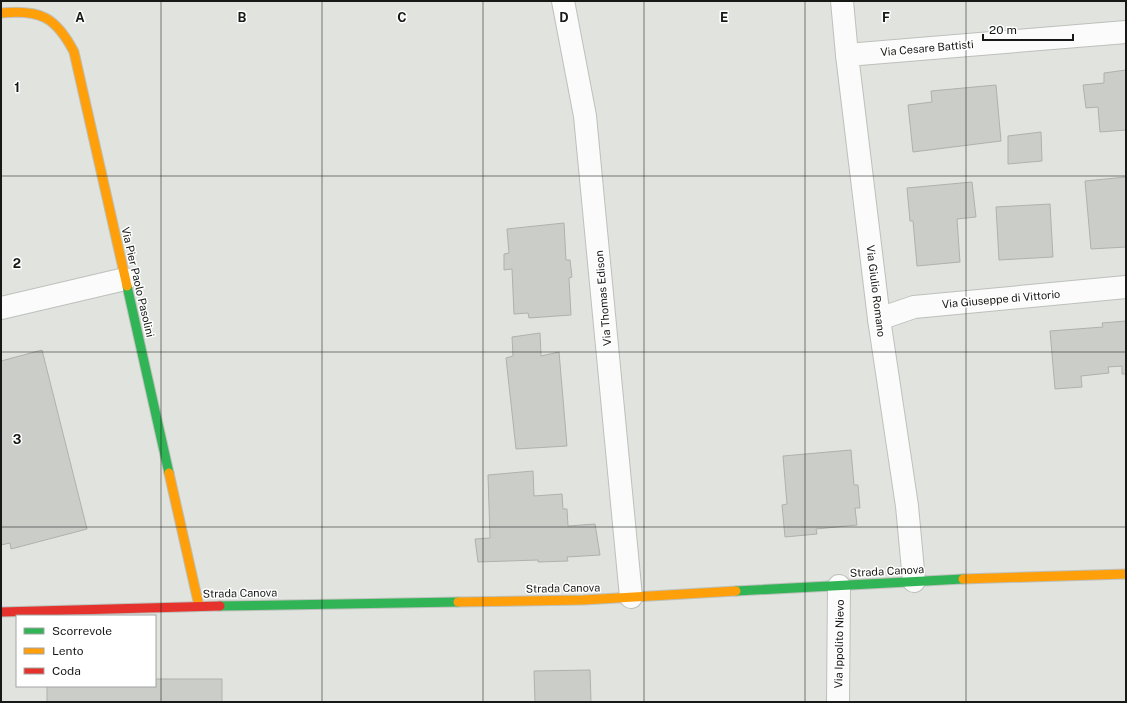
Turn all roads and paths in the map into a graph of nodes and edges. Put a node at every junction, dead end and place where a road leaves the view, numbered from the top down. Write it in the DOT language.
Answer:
graph roads {
  1 [pos="563,1"];
  2 [pos="842,1"];
  3 [pos="1,13"];
  4 [pos="1126,32"];
  5 [pos="847,55"];
  6 [pos="125,279"];
  7 [pos="1126,287"];
  8 [pos="1,308"];
  9 [pos="879,319"];
  10 [pos="1126,574"];
  11 [pos="914,581"];
  12 [pos="840,586"];
  13 [pos="631,597"];
  14 [pos="199,606"];
  15 [pos="1,612"];
  16 [pos="838,702"];
  1 -- 13 [label="street, Via Thomas Edison"];
  2 -- 5 [label="street, Via Giulio Romano"];
  3 -- 6 [label="street, Via Pier Paolo Pasolini"];
  4 -- 5 [label="street, Via Cesare Battisti"];
  5 -- 9 [label="street, Via Giulio Romano"];
  6 -- 8 [label="street"];
  6 -- 14 [label="street, Via Pier Paolo Pasolini"];
  7 -- 9 [label="street, Via Giuseppe di Vittorio"];
  9 -- 11 [label="street, Via Giulio Romano"];
  10 -- 11 [label="street, Strada Canova"];
  11 -- 12 [label="street, Strada Canova"];
  12 -- 13 [label="street, Strada Canova"];
  12 -- 16 [label="street, Via Ippolito Nievo"];
  13 -- 14 [label="street, Strada Canova"];
  14 -- 15 [label="street, Strada Canova"];
}
